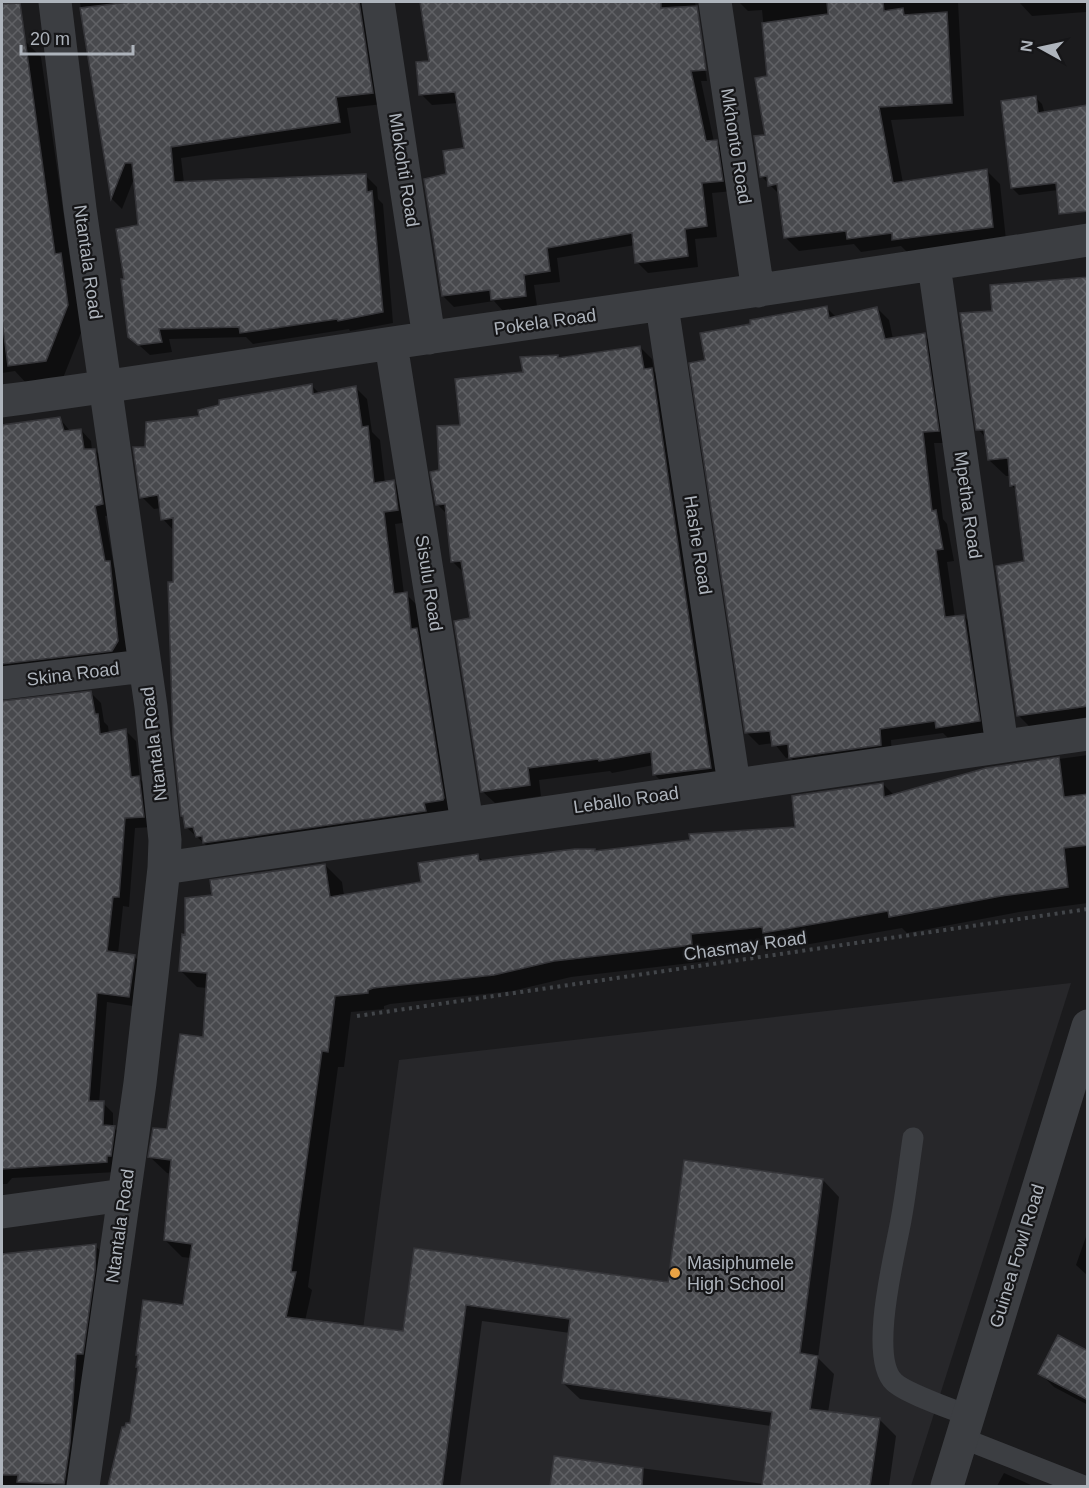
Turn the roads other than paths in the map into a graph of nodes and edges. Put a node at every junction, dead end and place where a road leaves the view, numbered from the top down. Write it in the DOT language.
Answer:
graph roads {
  1 [pos="55,2"];
  2 [pos="378,2"];
  3 [pos="714,2"];
  4 [pos="1088,240"];
  5 [pos="934,265"];
  6 [pos="758,291"];
  7 [pos="662,306"];
  8 [pos="429,338"];
  9 [pos="391,344"];
  10 [pos="106,387"];
  11 [pos="2,401"];
  12 [pos="144,666"];
  13 [pos="2,682"];
  14 [pos="1088,734"];
  15 [pos="1002,746"];
  16 [pos="734,784"];
  17 [pos="467,823"];
  18 [pos="164,868"];
  19 [pos="1088,1026"];
  20 [pos="913,1138"];
  21 [pos="124,1195"];
  22 [pos="2,1212"];
  23 [pos="965,1427"];
  24 [pos="83,1486"];
  25 [pos="947,1486"];
  26 [pos="1084,1486"];
  1 -- 10 [label="street, Ntantala Road"];
  2 -- 8 [label="street, Mlokohti Road"];
  3 -- 6 [label="street, Mkhonto Road"];
  4 -- 5 [label="street, Pokela Road"];
  5 -- 6 [label="street, Pokela Road"];
  5 -- 15 [label="street, Mpetha Road"];
  6 -- 7 [label="street, Pokela Road"];
  7 -- 8 [label="street, Pokela Road"];
  7 -- 16 [label="street, Hashe Road"];
  8 -- 9 [label="street, Pokela Road"];
  9 -- 10 [label="street, Pokela Road"];
  9 -- 17 [label="street, Sisulu Road"];
  10 -- 11 [label="street, Pokela Road"];
  10 -- 12 [label="street, Ntantala Road"];
  12 -- 13 [label="street, Skina Road"];
  12 -- 18 [label="street, Ntantala Road"];
  14 -- 15 [label="street, Leballo Road"];
  15 -- 16 [label="street, Leballo Road"];
  16 -- 17 [label="street, Leballo Road"];
  17 -- 18 [label="street, Leballo Road"];
  18 -- 21 [label="street, Ntantala Road"];
  19 -- 23 [label="street, Guinea Fowl Road"];
  20 -- 23 [label="lane"];
  21 -- 22 [label="street"];
  21 -- 24 [label="street, Ntantala Road"];
  23 -- 25 [label="street, Guinea Fowl Road"];
  23 -- 26 [label="lane"];
}
